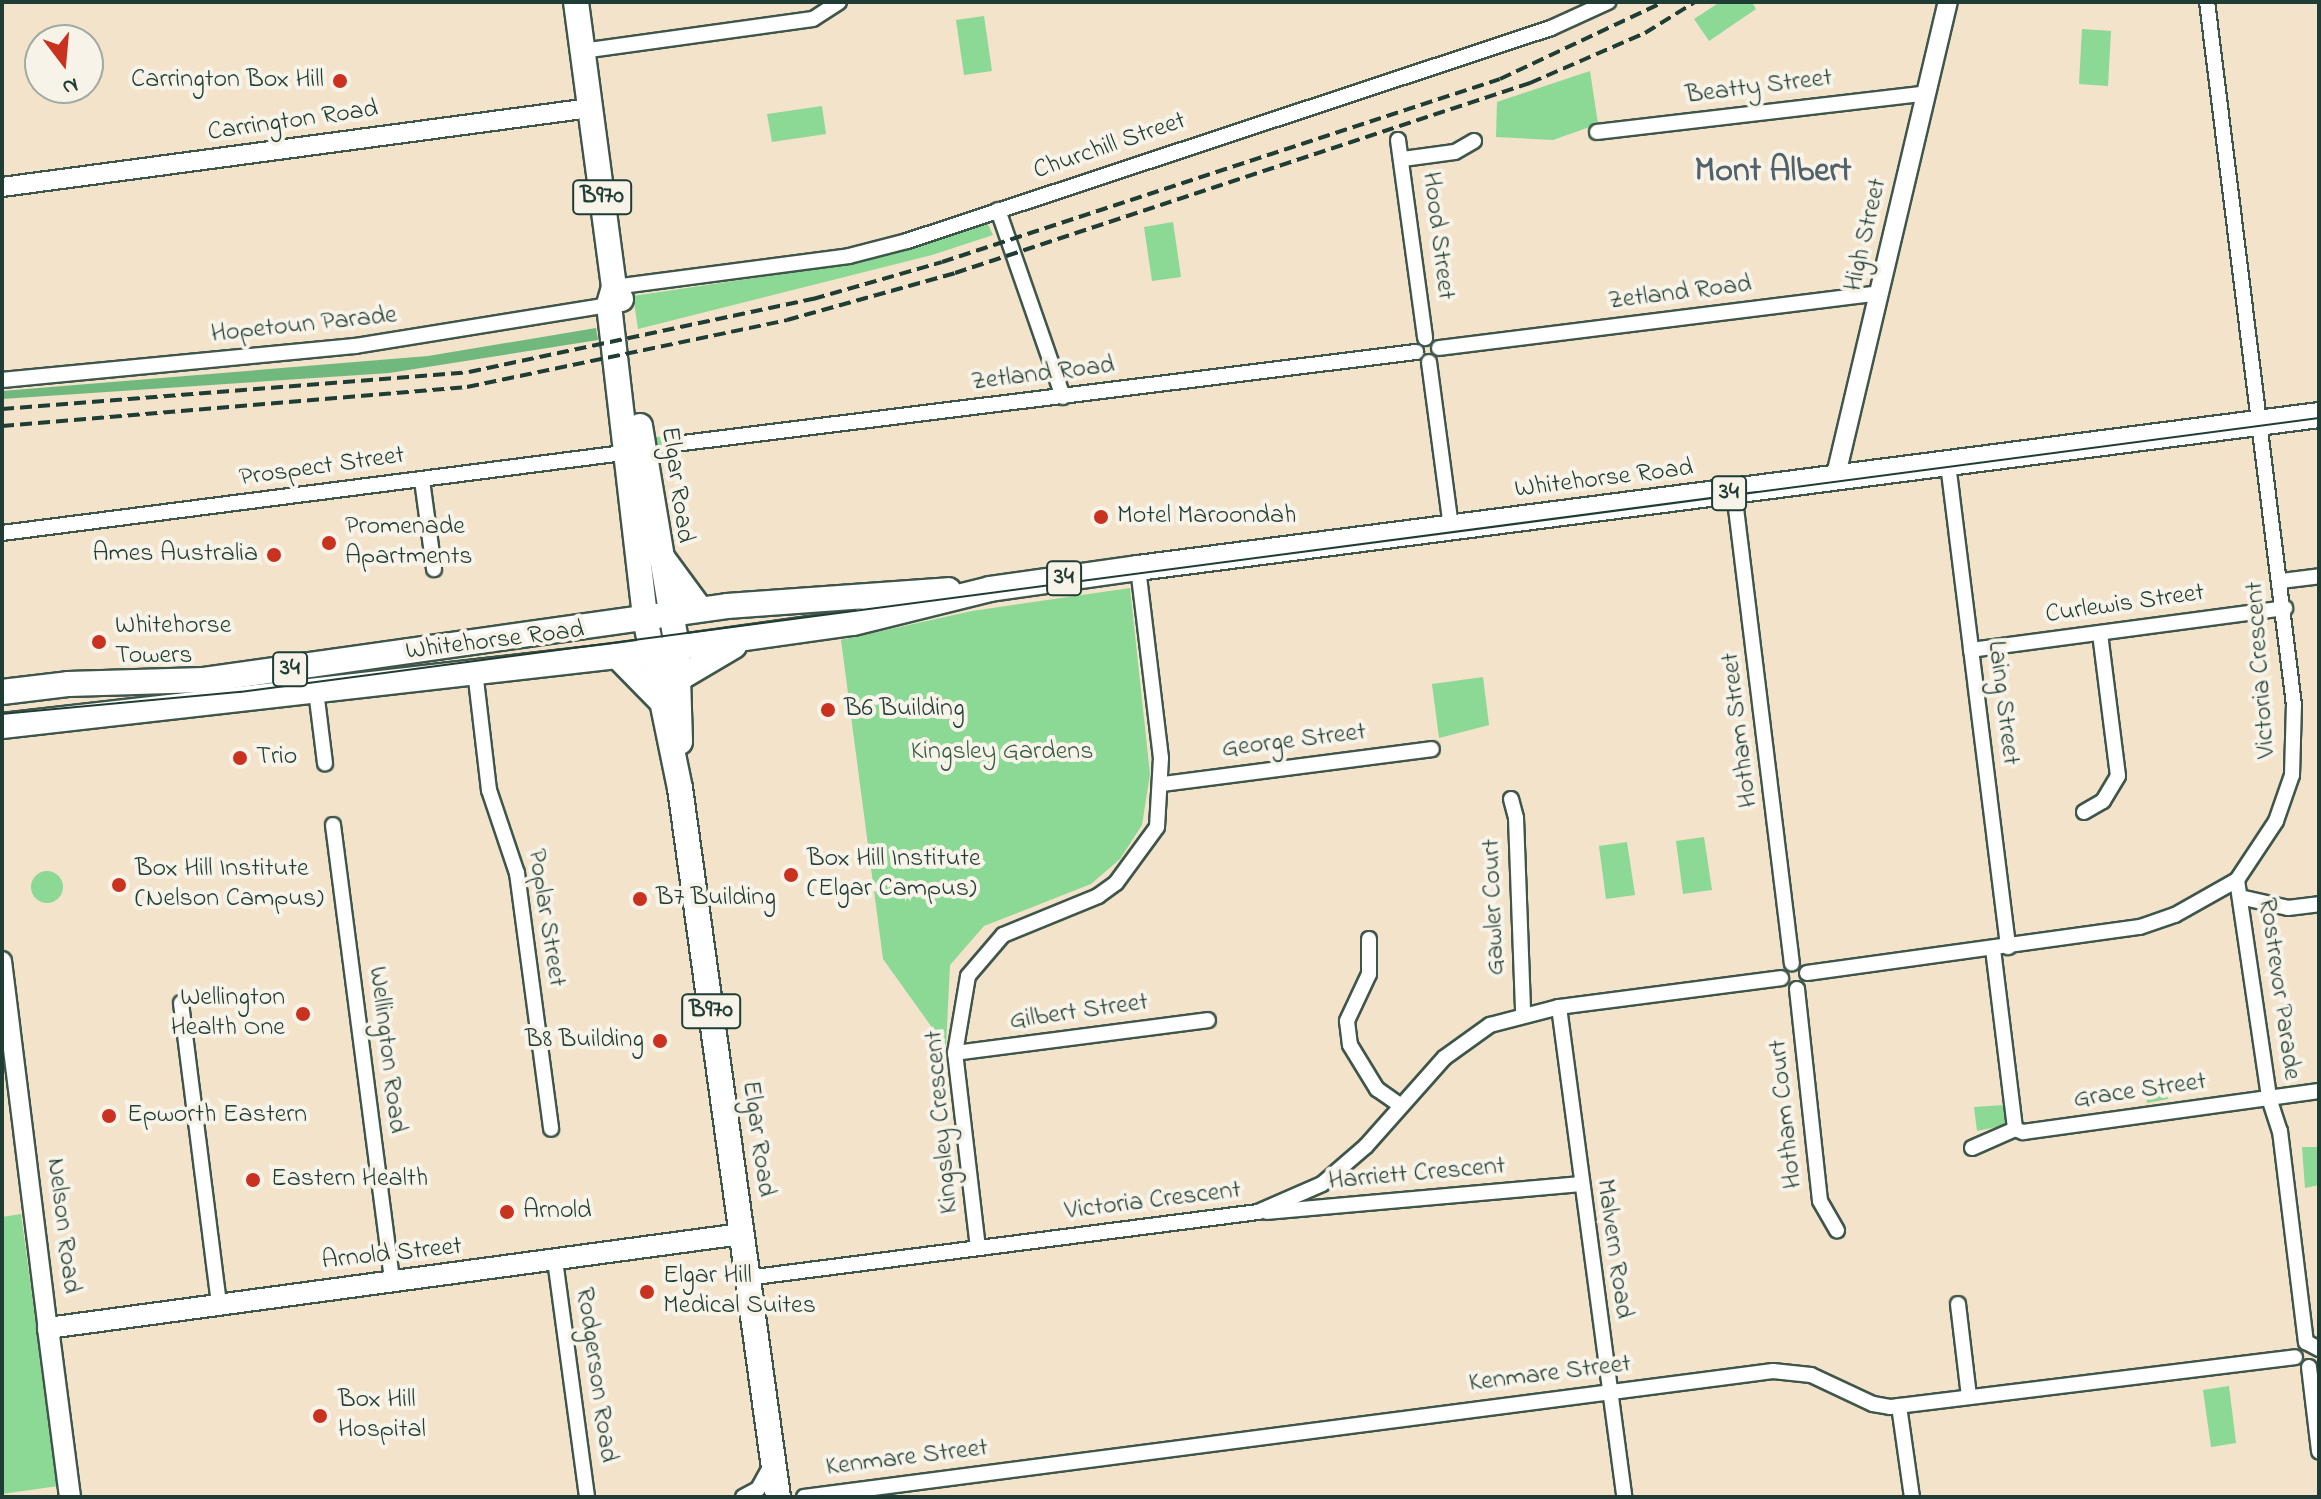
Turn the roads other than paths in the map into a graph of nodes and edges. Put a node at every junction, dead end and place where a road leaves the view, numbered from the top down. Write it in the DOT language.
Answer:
graph roads {
  1 [pos="576,2"];
  2 [pos="839,2"];
  3 [pos="1608,2"];
  4 [pos="1948,2"];
  5 [pos="2207,2"];
  6 [pos="582,51"];
  7 [pos="1927,93"];
  8 [pos="590,108"];
  9 [pos="1597,132"];
  10 [pos="1398,140"];
  11 [pos="1474,141"];
  12 [pos="1403,159"];
  13 [pos="2,187"];
  14 [pos="998,210"];
  15 [pos="1880,293"];
  16 [pos="612,296"];
  17 [pos="1425,338"];
  18 [pos="1439,348"];
  19 [pos="1416,352"];
  20 [pos="1429,362"];
  21 [pos="2,380"];
  22 [pos="1063,397"];
  23 [pos="2319,415"];
  24 [pos="2260,422"];
  25 [pos="675,444"];
  26 [pos="634,451"];
  27 [pos="1948,464"];
  28 [pos="1835,479"];
  29 [pos="422,480"];
  30 [pos="1734,492"];
  31 [pos="1451,527"];
  32 [pos="3,535"];
  33 [pos="657,552"];
  34 [pos="1138,568"];
  35 [pos="434,569"];
  36 [pos="2319,576"];
  37 [pos="2281,581"];
  38 [pos="640,582"];
  39 [pos="990,589"];
  40 [pos="2285,608"];
  41 [pos="700,609"];
  42 [pos="657,616"];
  43 [pos="577,627"];
  44 [pos="2100,633"];
  45 [pos="754,636"];
  46 [pos="677,646"];
  47 [pos="651,650"];
  48 [pos="1971,650"];
  49 [pos="617,656"];
  50 [pos="475,671"];
  51 [pos="680,678"];
  52 [pos="316,691"];
  53 [pos="2,692"];
  54 [pos="661,701"];
  55 [pos="2,726"];
  56 [pos="1432,749"];
  57 [pos="325,763"];
  58 [pos="1163,784"];
  59 [pos="680,788"];
  60 [pos="1511,799"];
  61 [pos="2084,812"];
  62 [pos="333,825"];
  63 [pos="2237,880"];
  64 [pos="2240,897"];
  65 [pos="2319,904"];
  66 [pos="1369,939"];
  67 [pos="2000,948"];
  68 [pos="2,961"];
  69 [pos="1792,963"];
  70 [pos="1807,973"];
  71 [pos="1781,978"];
  72 [pos="1797,989"];
  73 [pos="181,1003"];
  74 [pos="1559,1007"];
  75 [pos="1523,1013"];
  76 [pos="1208,1020"];
  77 [pos="955,1053"];
  78 [pos="2319,1091"];
  79 [pos="2269,1098"];
  80 [pos="1401,1106"];
  81 [pos="551,1129"];
  82 [pos="2015,1129"];
  83 [pos="1972,1148"];
  84 [pos="1580,1184"];
  85 [pos="1258,1212"];
  86 [pos="1837,1230"];
  87 [pos="741,1234"];
  88 [pos="978,1248"];
  89 [pos="555,1260"];
  90 [pos="747,1278"];
  91 [pos="392,1280"];
  92 [pos="219,1304"];
  93 [pos="1958,1304"];
  94 [pos="48,1328"];
  95 [pos="2312,1346"];
  96 [pos="2295,1357"];
  97 [pos="2314,1364"];
  98 [pos="1609,1392"];
  99 [pos="1969,1396"];
  100 [pos="1899,1406"];
  101 [pos="2319,1451"];
  102 [pos="773,1463"];
  103 [pos="70,1497"];
  104 [pos="587,1497"];
  105 [pos="743,1497"];
  106 [pos="778,1497"];
  107 [pos="804,1497"];
  108 [pos="1624,1497"];
  109 [pos="1912,1497"];
  1 -- 6 [label="main road, Elgar Road / B970"];
  2 -- 6 [label="street"];
  3 -- 14 [label="street, Churchill Street"];
  4 -- 7 [label="street, High Street"];
  5 -- 24 [label="street, Victoria Crescent"];
  6 -- 8 [label="main road, Elgar Road / B970"];
  7 -- 9 [label="street, Beatty Street"];
  7 -- 15 [label="street, High Street"];
  8 -- 13 [label="street, Carrington Road"];
  8 -- 16 [label="main road, Elgar Road / B970"];
  10 -- 12 [label="street, Hood Street"];
  11 -- 12 [label="street"];
  12 -- 17 [label="street, Hood Street"];
  14 -- 16 [label="street, Churchill Street"];
  14 -- 22 [label="street"];
  15 -- 18 [label="street, Zetland Road"];
  15 -- 28 [label="street, High Street"];
  16 -- 21 [label="street, Hopetoun Parade"];
  16 -- 26 [label="main road, Elgar Road / B970"];
  17 -- 18 [label="street"];
  17 -- 19 [label="street"];
  18 -- 20 [label="street"];
  19 -- 20 [label="street"];
  19 -- 22 [label="street, Zetland Road"];
  20 -- 31 [label="street"];
  22 -- 25 [label="street, Zetland Road"];
  23 -- 24 [label="main road, Whitehorse Road / 34"];
  24 -- 27 [label="main road, Whitehorse Road / 34"];
  24 -- 37 [label="street, Victoria Crescent"];
  26 -- 29 [label="street, Prospect Street"];
  26 -- 33 [label="main road, Elgar Road / B970"];
  26 -- 38 [label="main road, Elgar Road / B970"];
  27 -- 28 [label="main road, Whitehorse Road / 34"];
  27 -- 48 [label="street, Laing Street"];
  28 -- 30 [label="main road, Whitehorse Road / 34"];
  29 -- 32 [label="street, Prospect Street"];
  29 -- 35 [label="street"];
  30 -- 31 [label="main road, Whitehorse Road / 34"];
  30 -- 69 [label="street, Hotham Street"];
  31 -- 34 [label="main road, Whitehorse Road / 34"];
  33 -- 41 [label="main road"];
  33 -- 42 [label="main road, Elgar Road / B970"];
  34 -- 39 [label="main road, Whitehorse Road / 34"];
  34 -- 58 [label="street, Kingsley Crescent"];
  36 -- 37 [label="street"];
  37 -- 40 [label="street, Victoria Crescent"];
  38 -- 42 [label="main road, Elgar Road / B970"];
  38 -- 43 [label="main road"];
  39 -- 41 [label="main road, Whitehorse Road / 34"];
  39 -- 45 [label="main road, Whitehorse Road / 34"];
  40 -- 44 [label="street, Curlewis Street"];
  40 -- 63 [label="street, Victoria Crescent"];
  41 -- 42 [label="main road, Whitehorse Road / 34"];
  42 -- 43 [label="main road, Whitehorse Road / 34"];
  42 -- 46 [label="main road, Elgar Road / B970"];
  42 -- 47 [label="main road, Elgar Road / B970"];
  43 -- 53 [label="main road, Whitehorse Road / 34"];
  44 -- 48 [label="street, Curlewis Street"];
  44 -- 61 [label="street"];
  45 -- 46 [label="main road, Whitehorse Road / 34"];
  45 -- 51 [label="main road"];
  46 -- 47 [label="main road, Whitehorse Road / 34"];
  46 -- 51 [label="main road, Elgar Road / B970"];
  47 -- 49 [label="main road, Whitehorse Road / 34"];
  47 -- 54 [label="main road, Elgar Road / B970"];
  48 -- 67 [label="street, Laing Street"];
  49 -- 50 [label="main road, Whitehorse Road / 34"];
  49 -- 54 [label="main road"];
  50 -- 52 [label="main road, Whitehorse Road / 34"];
  50 -- 81 [label="street, Poplar Street"];
  51 -- 59 [label="main road, Elgar Road / B970"];
  52 -- 55 [label="main road, Whitehorse Road / 34"];
  52 -- 57 [label="street"];
  54 -- 59 [label="main road, Elgar Road / B970"];
  56 -- 58 [label="street, George Street"];
  58 -- 77 [label="street, Kingsley Crescent"];
  59 -- 87 [label="main road, Elgar Road / B970"];
  60 -- 75 [label="street, Gawler Court"];
  62 -- 91 [label="street, Wellington Road"];
  63 -- 64 [label="street, Rostrevor Parade"];
  63 -- 67 [label="street, Victoria Crescent"];
  64 -- 65 [label="street"];
  64 -- 79 [label="street, Rostrevor Parade"];
  66 -- 80 [label="street"];
  67 -- 70 [label="street, Victoria Crescent"];
  67 -- 82 [label="street, Laing Street"];
  68 -- 94 [label="street, Nelson Road"];
  69 -- 70 [label="street"];
  69 -- 71 [label="street"];
  70 -- 72 [label="street"];
  71 -- 72 [label="street"];
  71 -- 74 [label="street, Victoria Crescent"];
  72 -- 86 [label="street, Hotham Court"];
  73 -- 92 [label="street"];
  74 -- 75 [label="street, Victoria Crescent"];
  74 -- 84 [label="street, Malvern Road"];
  75 -- 80 [label="street, Victoria Crescent"];
  76 -- 77 [label="street, Gilbert Street"];
  77 -- 88 [label="street, Kingsley Crescent"];
  78 -- 79 [label="street, Grace Street"];
  79 -- 82 [label="street, Grace Street"];
  79 -- 95 [label="street, Rostrevor Parade"];
  80 -- 85 [label="street, Victoria Crescent"];
  82 -- 83 [label="street, Grace Street"];
  84 -- 85 [label="street, Harriett Crescent"];
  84 -- 98 [label="street, Malvern Road"];
  85 -- 88 [label="street, Victoria Crescent"];
  87 -- 89 [label="main road, Arnold Street"];
  87 -- 90 [label="main road, Elgar Road / B970"];
  88 -- 90 [label="street, Victoria Crescent"];
  89 -- 91 [label="main road, Arnold Street"];
  89 -- 104 [label="street, Rodgerson Road"];
  90 -- 102 [label="main road, Elgar Road / B970"];
  91 -- 92 [label="main road, Arnold Street"];
  92 -- 94 [label="main road, Arnold Street"];
  93 -- 99 [label="street"];
  94 -- 103 [label="main road, Nelson Road"];
  95 -- 96 [label="street"];
  96 -- 97 [label="street"];
  96 -- 99 [label="street, Kenmare Street"];
  97 -- 101 [label="street"];
  98 -- 100 [label="street, Kenmare Street"];
  98 -- 107 [label="street, Kenmare Street"];
  98 -- 108 [label="street, Malvern Road"];
  99 -- 100 [label="street, Kenmare Street"];
  100 -- 109 [label="street"];
  102 -- 105 [label="street"];
  102 -- 106 [label="main road, Elgar Road / B970"];
}
